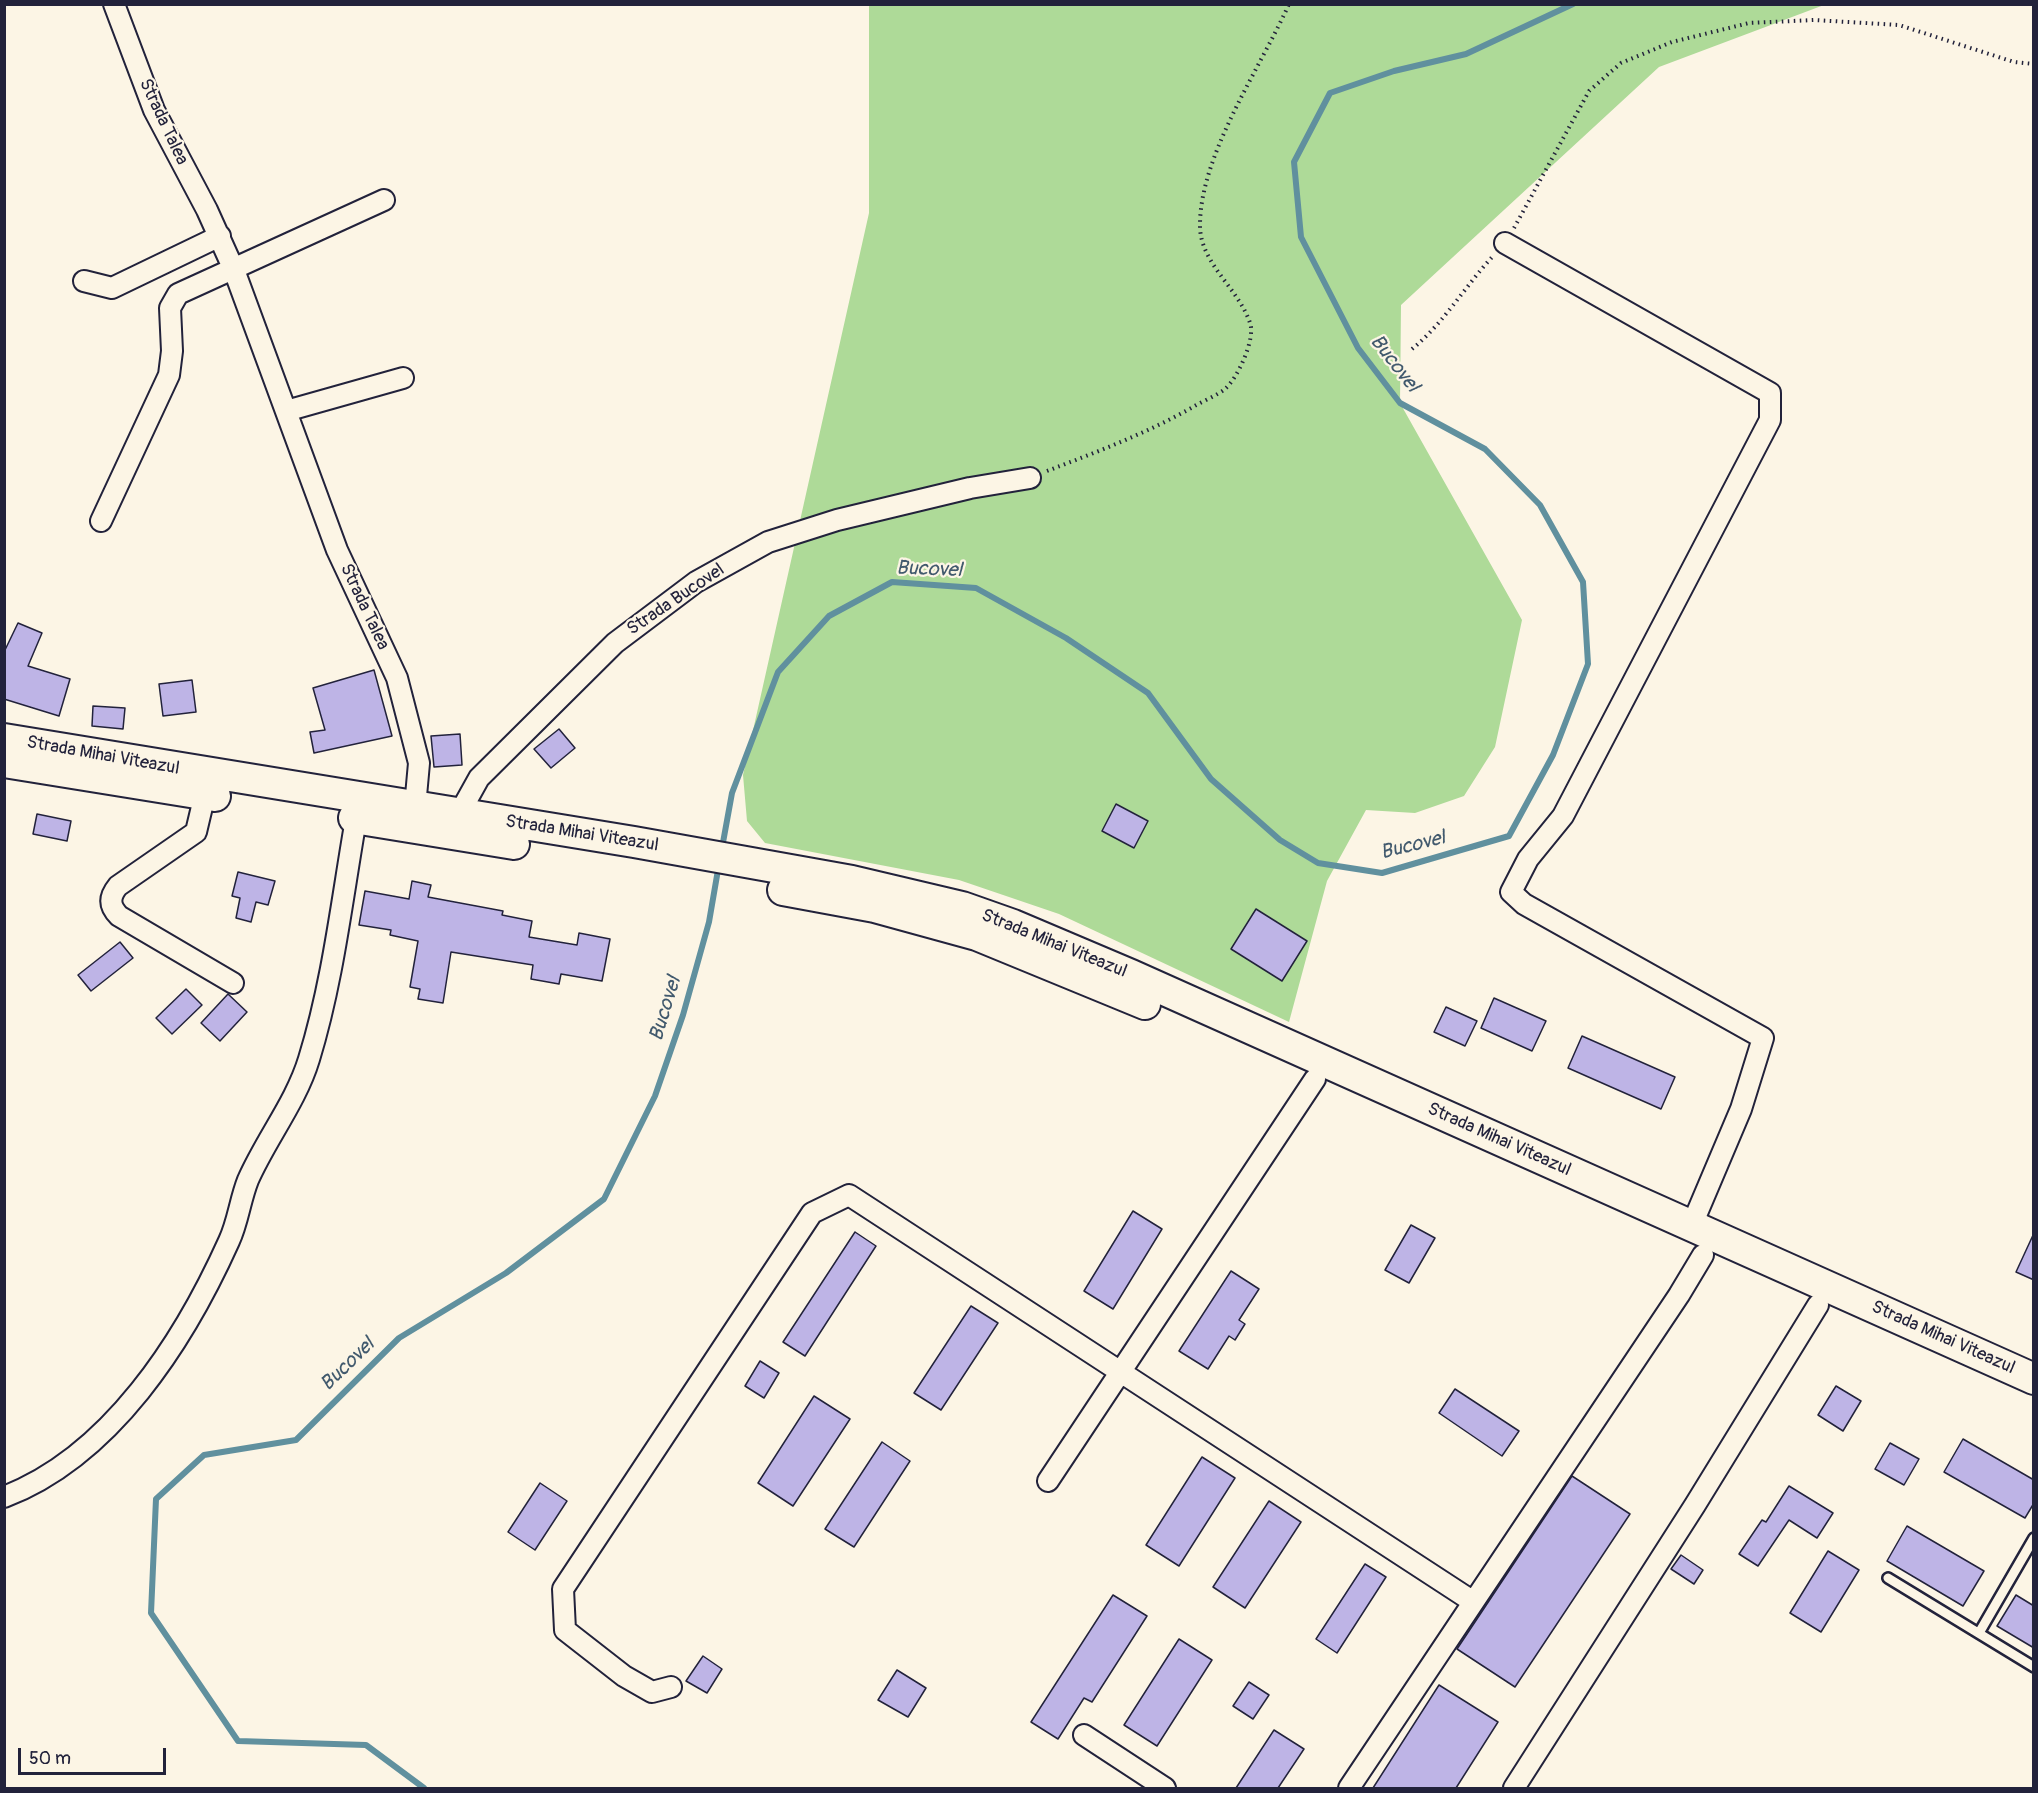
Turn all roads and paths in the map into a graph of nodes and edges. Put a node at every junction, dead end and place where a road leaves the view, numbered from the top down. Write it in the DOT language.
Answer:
graph roads {
  1 [pos="114,4"];
  2 [pos="1289,4"];
  3 [pos="2034,64"];
  4 [pos="384,200"];
  5 [pos="220,236"];
  6 [pos="1505,243"];
  7 [pos="234,270"];
  8 [pos="84,281"];
  9 [pos="1412,349"];
  10 [pos="403,378"];
  11 [pos="286,411"];
  12 [pos="1030,478"];
  13 [pos="101,521"];
  14 [pos="4,740"];
  15 [pos="4,762"];
  16 [pos="205,794"];
  17 [pos="415,807"];
  18 [pos="459,814"];
  19 [pos="356,819"];
  20 [pos="632,852"];
  21 [pos="787,880"];
  22 [pos="233,983"];
  23 [pos="1315,1078"];
  24 [pos="1691,1227"];
  25 [pos="1703,1255"];
  26 [pos="1818,1305"];
  27 [pos="1121,1374"];
  28 [pos="2034,1379"];
  29 [pos="2034,1401"];
  30 [pos="1048,1481"];
  31 [pos="4,1497"];
  32 [pos="2034,1538"];
  33 [pos="1888,1578"];
  34 [pos="1472,1601"];
  35 [pos="1979,1633"];
  36 [pos="2034,1667"];
  37 [pos="671,1688"];
  38 [pos="1084,1735"];
  39 [pos="1165,1788"];
  40 [pos="1349,1788"];
  41 [pos="1514,1788"];
  1 -- 5 [label="street, Strada Talea"];
  2 -- 12 [label="path"];
  3 -- 6 [label="path"];
  4 -- 7 [label="street"];
  5 -- 7 [label="street, Strada Talea"];
  5 -- 8 [label="street"];
  6 -- 9 [label="path"];
  6 -- 24 [label="street"];
  7 -- 11 [label="street, Strada Talea"];
  7 -- 13 [label="street"];
  10 -- 11 [label="street"];
  11 -- 17 [label="street, Strada Talea"];
  12 -- 18 [label="street, Strada Bucovel"];
  14 -- 17 [label="main road, Strada Mihai Viteazul"];
  15 -- 16 [label="main road, Strada Mihai Viteazul"];
  16 -- 19 [label="main road, Strada Mihai Viteazul"];
  16 -- 22 [label="street"];
  17 -- 18 [label="main road, Strada Mihai Viteazul"];
  18 -- 20 [label="main road, Strada Mihai Viteazul"];
  19 -- 20 [label="main road, Strada Mihai Viteazul"];
  19 -- 31 [label="street"];
  20 -- 21 [label="main road, Strada Mihai Viteazul"];
  21 -- 23 [label="main road, Strada Mihai Viteazul"];
  21 -- 24 [label="main road, Strada Mihai Viteazul"];
  23 -- 25 [label="main road, Strada Mihai Viteazul"];
  23 -- 27 [label="street"];
  24 -- 28 [label="main road, Strada Mihai Viteazul"];
  25 -- 26 [label="main road, Strada Mihai Viteazul"];
  25 -- 34 [label="street"];
  26 -- 29 [label="main road, Strada Mihai Viteazul"];
  26 -- 41 [label="street"];
  27 -- 30 [label="street"];
  27 -- 34 [label="street"];
  27 -- 37 [label="street"];
  32 -- 35 [label="lane"];
  33 -- 35 [label="lane"];
  34 -- 40 [label="street"];
  35 -- 36 [label="lane"];
  38 -- 39 [label="street"];
}
